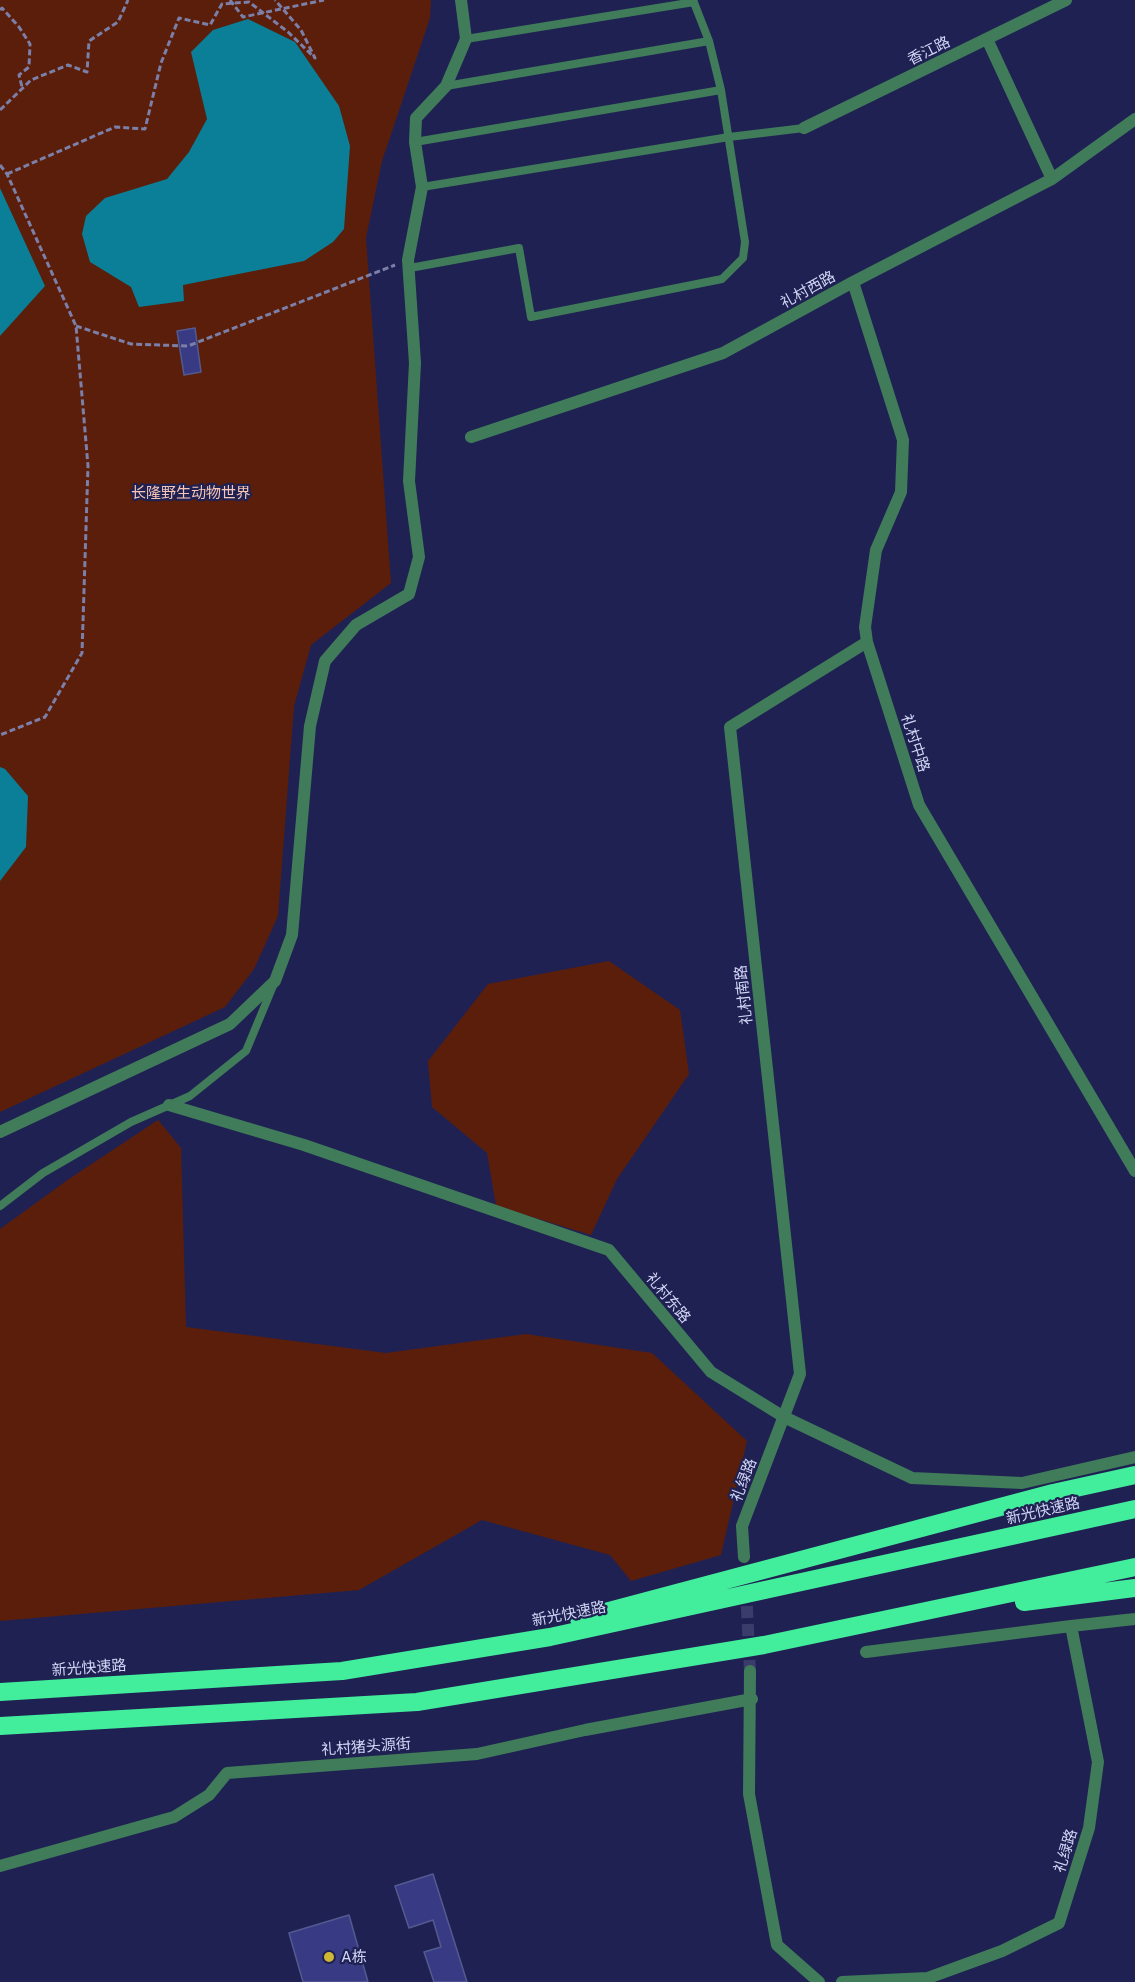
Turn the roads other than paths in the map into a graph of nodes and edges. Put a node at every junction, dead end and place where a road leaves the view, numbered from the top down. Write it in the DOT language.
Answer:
graph roads {
  1 [pos="461,0"];
  2 [pos="1066,0"];
  3 [pos="693,1"];
  4 [pos="466,39"];
  5 [pos="987,39"];
  6 [pos="709,41"];
  7 [pos="446,86"];
  8 [pos="721,90"];
  9 [pos="1135,119"];
  10 [pos="804,128"];
  11 [pos="729,137"];
  12 [pos="415,142"];
  13 [pos="1052,179"];
  14 [pos="422,187"];
  15 [pos="409,264"];
  16 [pos="853,282"];
  17 [pos="471,437"];
  18 [pos="867,642"];
  19 [pos="275,981"];
  20 [pos="169,1105"];
  21 [pos="0,1132"];
  22 [pos="1135,1171"];
  23 [pos="0,1206"];
  24 [pos="784,1417"];
  25 [pos="1135,1457"];
  26 [pos="1135,1475"];
  27 [pos="1135,1509"];
  28 [pos="744,1557"];
  29 [pos="1135,1567"];
  30 [pos="1135,1588"];
  31 [pos="915,1615"];
  32 [pos="1135,1619"];
  33 [pos="1071,1626"];
  34 [pos="458,1652"];
  35 [pos="866,1652"];
  36 [pos="750,1671"];
  37 [pos="0,1692"];
  38 [pos="752,1699"];
  39 [pos="0,1726"];
  40 [pos="0,1866"];
  41 [pos="819,1982"];
  42 [pos="842,1982"];
  1 -- 4 [label="street"];
  2 -- 5 [label="street, 香江路"];
  3 -- 4 [label="lane"];
  3 -- 6 [label="lane"];
  4 -- 7 [label="street"];
  5 -- 10 [label="street, 香江路"];
  5 -- 13 [label="street"];
  6 -- 7 [label="lane"];
  6 -- 8 [label="lane"];
  7 -- 12 [label="street"];
  8 -- 11 [label="lane"];
  8 -- 12 [label="lane"];
  9 -- 13 [label="street, 礼村西路"];
  10 -- 11 [label="lane"];
  11 -- 14 [label="lane"];
  11 -- 15 [label="lane"];
  12 -- 14 [label="street"];
  13 -- 16 [label="street, 礼村西路"];
  14 -- 15 [label="street"];
  15 -- 19 [label="street"];
  16 -- 17 [label="street, 礼村西路"];
  16 -- 18 [label="street, 礼村中路"];
  18 -- 22 [label="street, 礼村中路"];
  18 -- 24 [label="street, 礼村南路"];
  19 -- 20 [label="lane"];
  19 -- 21 [label="street"];
  20 -- 23 [label="lane"];
  20 -- 24 [label="street, 礼村东路"];
  24 -- 25 [label="street, 礼村东路"];
  24 -- 28 [label="street, 礼绿路"];
  26 -- 34 [label="highway"];
  27 -- 34 [label="highway, 新光快速路"];
  29 -- 31 [label="highway"];
  30 -- 31 [label="highway"];
  31 -- 39 [label="highway"];
  32 -- 33 [label="street"];
  33 -- 35 [label="street"];
  33 -- 42 [label="street, 礼绿路"];
  34 -- 37 [label="highway, 新光快速路"];
  36 -- 38 [label="street"];
  38 -- 40 [label="street, 礼村猪头源街"];
  38 -- 41 [label="street"];
}
